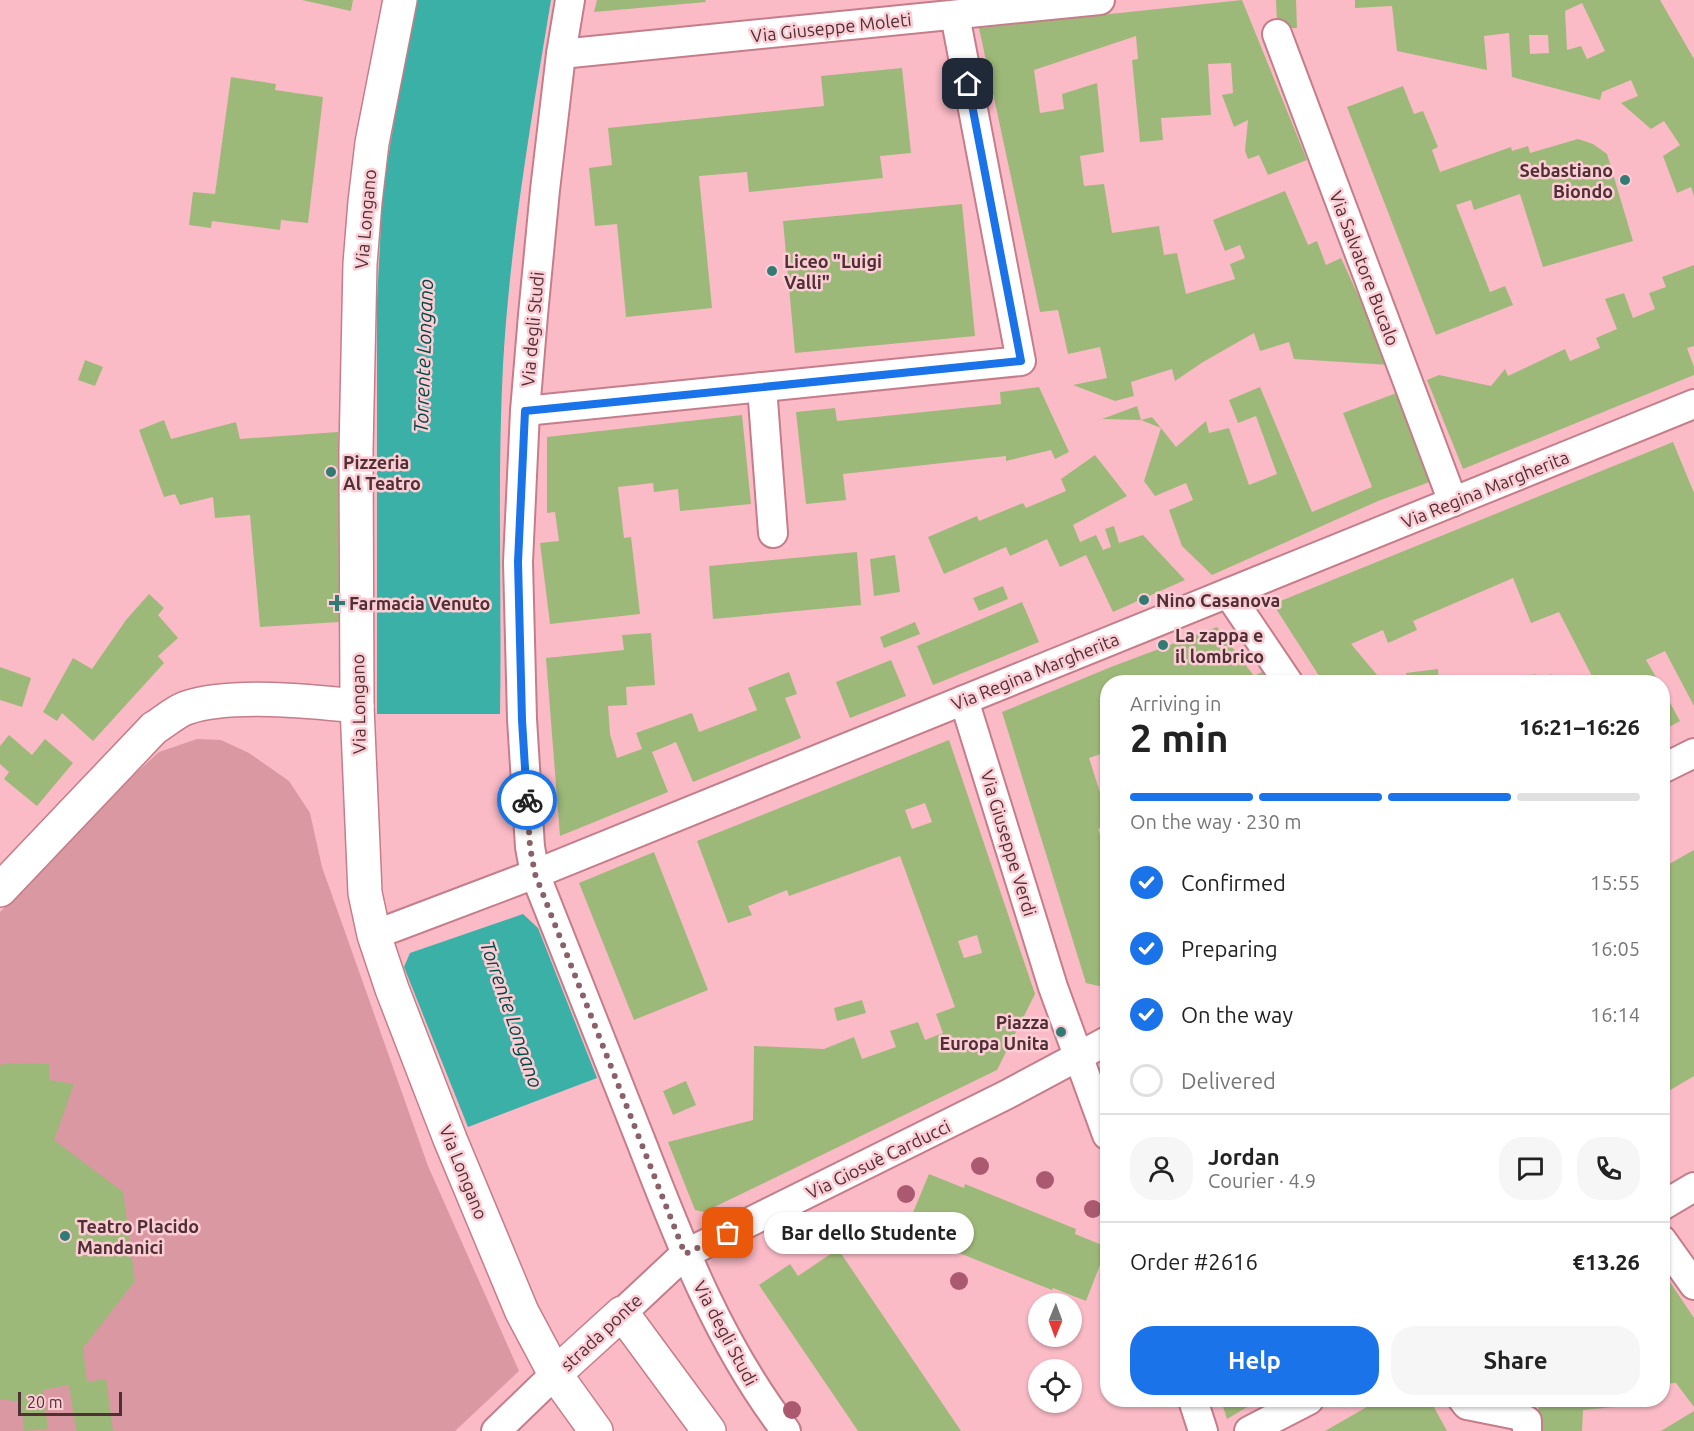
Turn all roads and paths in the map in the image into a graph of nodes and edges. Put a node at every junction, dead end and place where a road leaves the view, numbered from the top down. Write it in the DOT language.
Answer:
graph roads {
  1 [pos="400,0"];
  2 [pos="570,0"];
  3 [pos="1100,0"];
  4 [pos="955,15"];
  5 [pos="1277,34"];
  6 [pos="561,54"];
  7 [pos="762,387"];
  8 [pos="1694,404"];
  9 [pos="525,411"];
  10 [pos="1453,501"];
  11 [pos="773,533"];
  12 [pos="1228,593"];
  13 [pos="1283,675"];
  14 [pos="964,700"];
  15 [pos="357,706"];
  16 [pos="1694,753"];
  17 [pos="1670,765"];
  18 [pos="535,874"];
  19 [pos="0,890"];
  20 [pos="374,935"];
  21 [pos="1100,1045"];
  22 [pos="1079,1056"];
  23 [pos="1100,1116"];
  24 [pos="1694,1187"];
  25 [pos="1670,1201"];
  26 [pos="1670,1251"];
  27 [pos="685,1254"];
  28 [pos="1694,1285"];
  29 [pos="622,1313"];
  30 [pos="555,1374"];
  31 [pos="1195,1407"];
  32 [pos="1295,1407"];
  33 [pos="1477,1407"];
  34 [pos="496,1431"];
  35 [pos="597,1431"];
  36 [pos="709,1431"];
  37 [pos="786,1431"];
  38 [pos="1203,1431"];
  39 [pos="1249,1431"];
  40 [pos="1527,1431"];
  1 -- 15 [label="street, Via Longano"];
  2 -- 6 [label="street, Via degli Studi"];
  3 -- 4 [label="street, Via Giuseppe Moleti"];
  4 -- 6 [label="street, Via Giuseppe Moleti"];
  4 -- 7 [label="street"];
  5 -- 10 [label="street, Via Salvatore Bucalo"];
  6 -- 9 [label="street, Via degli Studi"];
  7 -- 9 [label="street"];
  7 -- 11 [label="street"];
  8 -- 10 [label="street, Via Regina Margherita"];
  9 -- 18 [label="street, Via degli Studi"];
  10 -- 12 [label="street, Via Regina Margherita"];
  12 -- 13 [label="street"];
  12 -- 14 [label="street, Via Regina Margherita"];
  14 -- 18 [label="street, Via Regina Margherita"];
  14 -- 22 [label="street, Via Giuseppe Verdi"];
  15 -- 19 [label="street"];
  15 -- 20 [label="street, Via Longano"];
  16 -- 17 [label="street"];
  18 -- 20 [label="street, Via Regina Margherita"];
  18 -- 27 [label="street, Via degli Studi"];
  20 -- 30 [label="street, Via Longano"];
  21 -- 22 [label="street"];
  22 -- 23 [label="street"];
  22 -- 27 [label="street, Via Giosuè Carducci"];
  24 -- 25 [label="street"];
  26 -- 28 [label="street"];
  27 -- 29 [label="street, strada ponte"];
  27 -- 37 [label="street, Via degli Studi"];
  29 -- 30 [label="street, strada ponte"];
  29 -- 36 [label="street"];
  30 -- 34 [label="street, strada ponte"];
  30 -- 35 [label="street, Via Longano"];
  31 -- 38 [label="street"];
  32 -- 39 [label="street"];
  33 -- 40 [label="street"];
}
